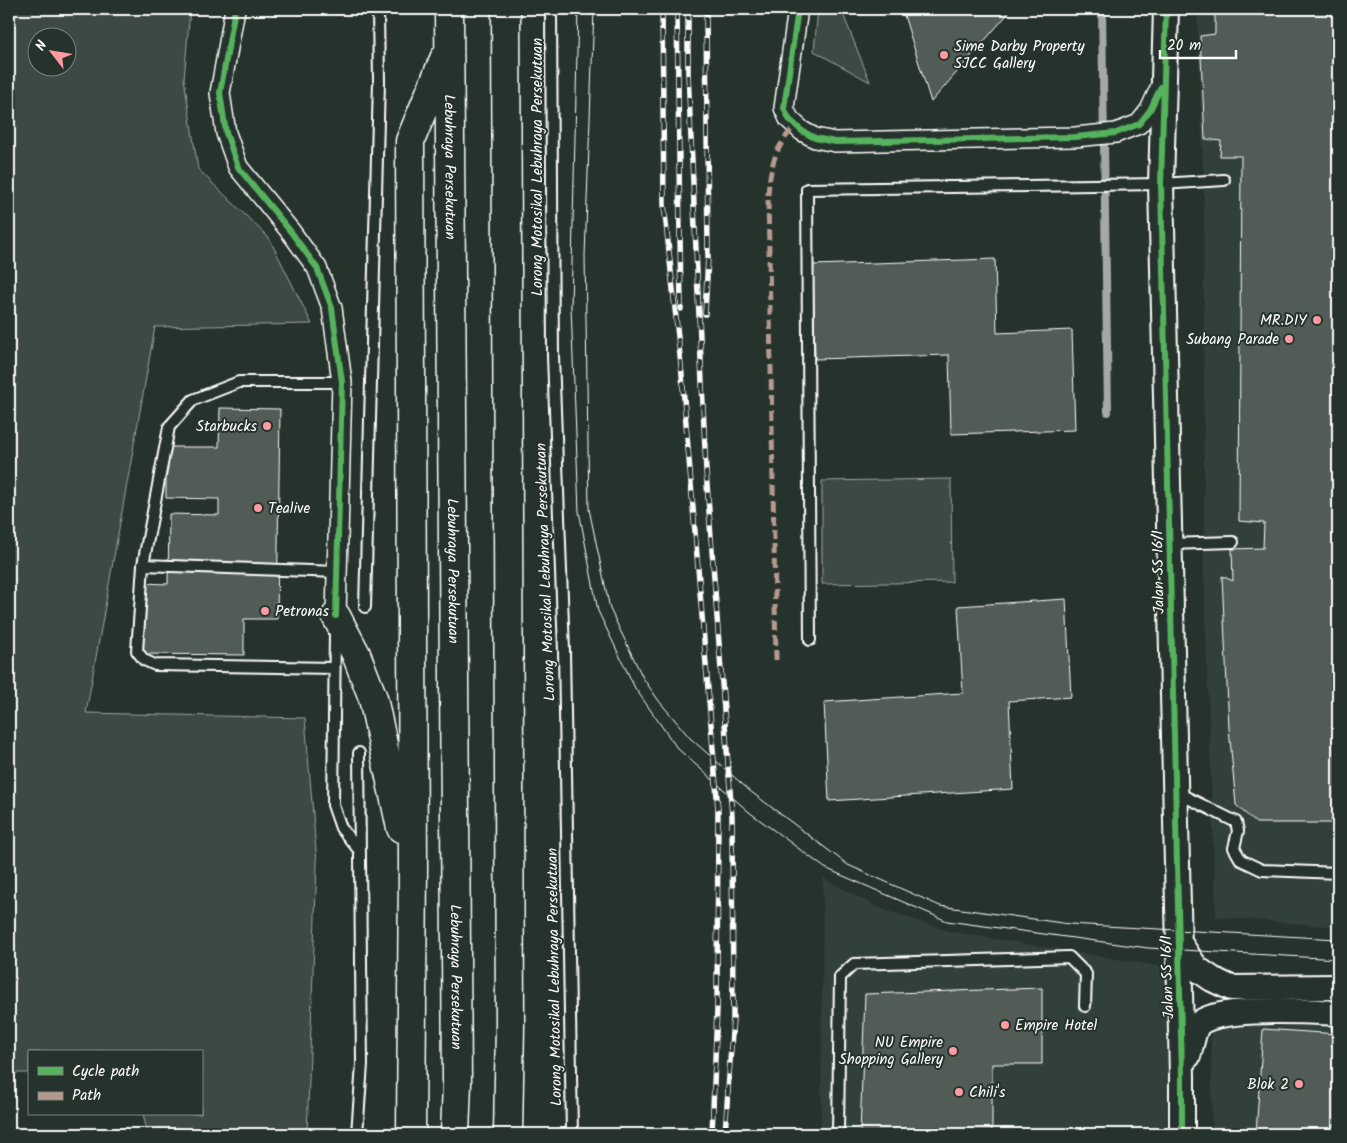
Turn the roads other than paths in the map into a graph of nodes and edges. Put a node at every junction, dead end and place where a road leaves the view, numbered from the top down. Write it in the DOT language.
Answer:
graph roads {
  1 [pos="235,9"];
  2 [pos="378,9"];
  3 [pos="449,9"];
  4 [pos="506,9"];
  5 [pos="551,9"];
  6 [pos="798,9"];
  7 [pos="1166,9"];
  8 [pos="448,48"];
  9 [pos="1164,80"];
  10 [pos="1224,180"];
  11 [pos="1161,184"];
  12 [pos="342,382"];
  13 [pos="1233,542"];
  14 [pos="1169,544"];
  15 [pos="143,565"];
  16 [pos="338,572"];
  17 [pos="365,607"];
  18 [pos="336,616"];
  19 [pos="810,640"];
  20 [pos="334,668"];
  21 [pos="359,753"];
  22 [pos="1176,792"];
  23 [pos="359,850"];
  24 [pos="413,865"];
  25 [pos="1338,874"];
  26 [pos="1178,942"];
  27 [pos="1338,987"];
  28 [pos="1085,1006"];
  29 [pos="1338,1013"];
  30 [pos="1338,1043"];
  31 [pos="1182,1076"];
  32 [pos="357,1134"];
  33 [pos="411,1134"];
  34 [pos="455,1134"];
  35 [pos="508,1134"];
  36 [pos="572,1134"];
  37 [pos="838,1134"];
  38 [pos="1182,1134"];
  1 -- 12 [label="street"];
  2 -- 17 [label="lane"];
  3 -- 8 [label="highway, Lebuhraya Persekutuan"];
  4 -- 35 [label="highway"];
  5 -- 36 [label="lane, Lorong Motosikal Lebuhraya Persekutuan"];
  6 -- 9 [label="street"];
  7 -- 9 [label="street, Jalan SS 16/1"];
  8 -- 24 [label="highway"];
  8 -- 34 [label="highway, Lebuhraya Persekutuan"];
  9 -- 11 [label="street, Jalan SS 16/1"];
  10 -- 11 [label="lane"];
  11 -- 14 [label="street, Jalan SS 16/1"];
  11 -- 19 [label="lane"];
  12 -- 15 [label="lane"];
  12 -- 16 [label="street"];
  13 -- 14 [label="lane"];
  14 -- 22 [label="street, Jalan SS 16/1"];
  15 -- 16 [label="lane"];
  15 -- 20 [label="lane"];
  16 -- 18 [label="street"];
  18 -- 20 [label="lane"];
  18 -- 24 [label="highway"];
  20 -- 23 [label="lane"];
  21 -- 23 [label="lane"];
  22 -- 25 [label="lane"];
  22 -- 26 [label="street, Jalan SS 16/1"];
  23 -- 32 [label="lane"];
  24 -- 33 [label="highway"];
  26 -- 27 [label="street"];
  26 -- 31 [label="street, Jalan SS 16/1"];
  28 -- 37 [label="lane"];
  29 -- 30 [label="lane"];
  29 -- 31 [label="street"];
  31 -- 38 [label="street, Jalan SS 16/1"];
}
